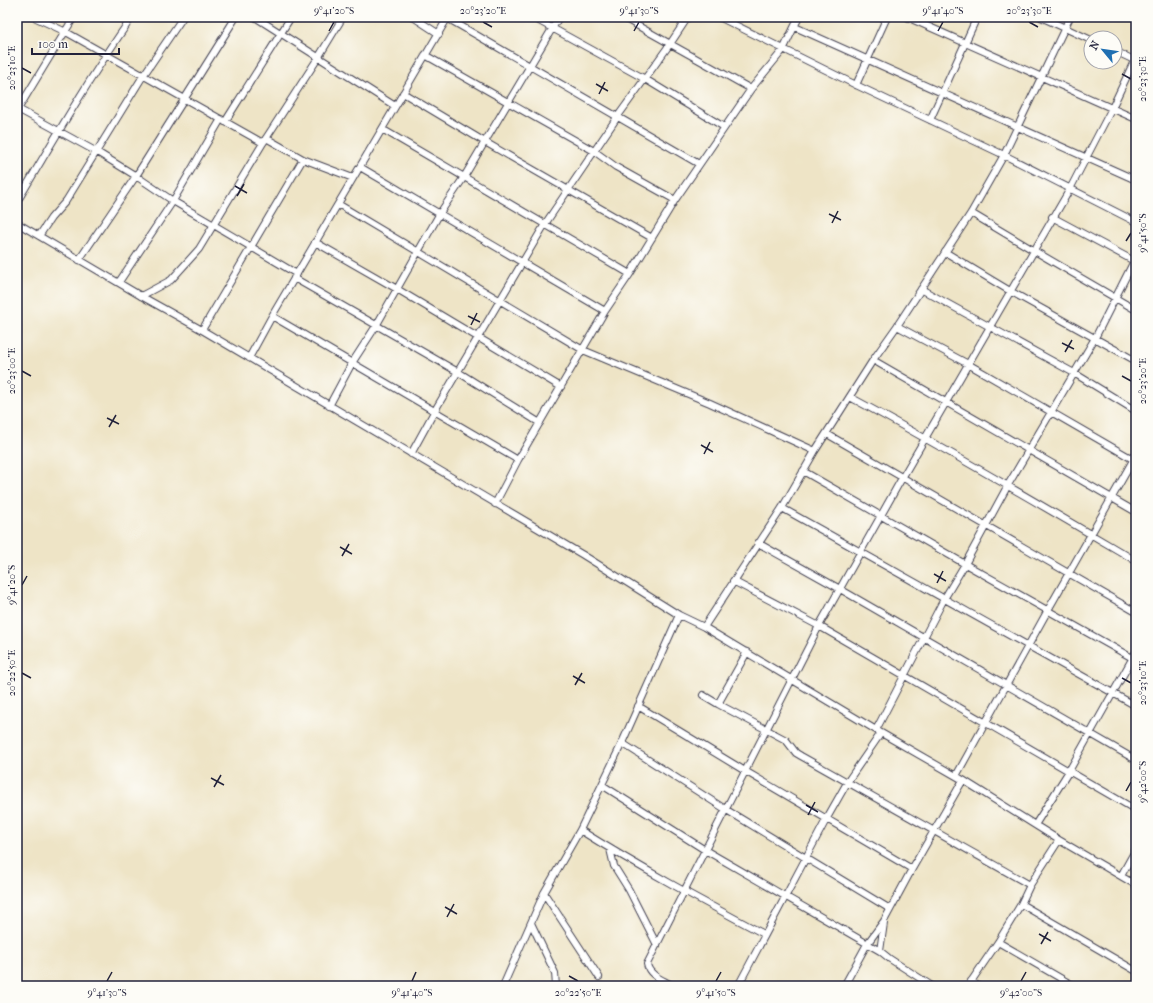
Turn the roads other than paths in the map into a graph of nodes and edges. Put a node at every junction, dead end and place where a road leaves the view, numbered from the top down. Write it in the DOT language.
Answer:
graph roads {
  1 [pos="34,17"];
  2 [pos="74,17"];
  3 [pos="132,17"];
  4 [pos="183,17"];
  5 [pos="236,17"];
  6 [pos="255,17"];
  7 [pos="291,17"];
  8 [pos="343,17"];
  9 [pos="413,17"];
  10 [pos="532,17"];
  11 [pos="559,17"];
  12 [pos="622,17"];
  13 [pos="688,17"];
  14 [pos="719,17"];
  15 [pos="799,17"];
  16 [pos="887,17"];
  17 [pos="907,17"];
  18 [pos="977,17"];
  19 [pos="1041,17"];
  20 [pos="1070,17"];
  21 [pos="448,18"];
  22 [pos="794,27"];
  23 [pos="1065,28"];
  24 [pos="552,29"];
  25 [pos="66,32"];
  26 [pos="281,33"];
  27 [pos="439,34"];
  28 [pos="1083,36"];
  29 [pos="965,42"];
  30 [pos="670,44"];
  31 [pos="783,50"];
  32 [pos="1123,54"];
  33 [pos="105,55"];
  34 [pos="425,55"];
  35 [pos="318,58"];
  36 [pos="1136,59"];
  37 [pos="867,60"];
  38 [pos="530,66"];
  39 [pos="143,76"];
  40 [pos="1042,77"];
  41 [pos="645,79"];
  42 [pos="856,85"];
  43 [pos="751,89"];
  44 [pos="404,92"];
  45 [pos="941,93"];
  46 [pos="185,99"];
  47 [pos="508,102"];
  48 [pos="395,106"];
  49 [pos="1112,108"];
  50 [pos="18,110"];
  51 [pos="618,116"];
  52 [pos="930,120"];
  53 [pos="1136,120"];
  54 [pos="223,121"];
  55 [pos="724,127"];
  56 [pos="1018,128"];
  57 [pos="382,129"];
  58 [pos="58,132"];
  59 [pos="265,141"];
  60 [pos="485,142"];
  61 [pos="594,151"];
  62 [pos="97,152"];
  63 [pos="1004,155"];
  64 [pos="1085,158"];
  65 [pos="303,159"];
  66 [pos="699,164"];
  67 [pos="360,167"];
  68 [pos="136,176"];
  69 [pos="464,177"];
  70 [pos="353,178"];
  71 [pos="1136,180"];
  72 [pos="1070,189"];
  73 [pos="568,190"];
  74 [pos="675,200"];
  75 [pos="173,201"];
  76 [pos="17,202"];
  77 [pos="338,204"];
  78 [pos="971,212"];
  79 [pos="440,213"];
  80 [pos="1052,217"];
  81 [pos="1136,222"];
  82 [pos="17,223"];
  83 [pos="213,224"];
  84 [pos="545,224"];
  85 [pos="39,236"];
  86 [pos="652,238"];
  87 [pos="316,242"];
  88 [pos="252,246"];
  89 [pos="1033,250"];
  90 [pos="418,252"];
  91 [pos="945,252"];
  92 [pos="79,260"];
  93 [pos="1135,260"];
  94 [pos="522,263"];
  95 [pos="630,274"];
  96 [pos="295,276"];
  97 [pos="118,282"];
  98 [pos="397,289"];
  99 [pos="921,289"];
  100 [pos="1010,291"];
  101 [pos="141,296"];
  102 [pos="1115,298"];
  103 [pos="500,300"];
  104 [pos="1136,310"];
  105 [pos="605,311"];
  106 [pos="272,316"];
  107 [pos="376,326"];
  108 [pos="897,326"];
  109 [pos="989,327"];
  110 [pos="202,330"];
  111 [pos="478,337"];
  112 [pos="1094,338"];
  113 [pos="583,350"];
  114 [pos="249,358"];
  115 [pos="873,360"];
  116 [pos="1136,361"];
  117 [pos="352,363"];
  118 [pos="968,364"];
  119 [pos="458,372"];
  120 [pos="1074,374"];
  121 [pos="561,387"];
  122 [pos="850,397"];
  123 [pos="946,402"];
  124 [pos="329,406"];
  125 [pos="1051,411"];
  126 [pos="1136,411"];
  127 [pos="434,412"];
  128 [pos="540,423"];
  129 [pos="827,434"];
  130 [pos="926,438"];
  131 [pos="815,451"];
  132 [pos="1029,451"];
  133 [pos="411,454"];
  134 [pos="1135,458"];
  135 [pos="518,460"];
  136 [pos="804,471"];
  137 [pos="902,478"];
  138 [pos="1008,485"];
  139 [pos="1112,498"];
  140 [pos="495,504"];
  141 [pos="782,508"];
  142 [pos="1136,512"];
  143 [pos="881,515"];
  144 [pos="986,525"];
  145 [pos="1092,535"];
  146 [pos="758,543"];
  147 [pos="861,552"];
  148 [pos="1136,561"];
  149 [pos="965,564"];
  150 [pos="1070,574"];
  151 [pos="733,581"];
  152 [pos="840,589"];
  153 [pos="944,599"];
  154 [pos="1048,610"];
  155 [pos="1136,612"];
  156 [pos="679,615"];
  157 [pos="819,626"];
  158 [pos="704,627"];
  159 [pos="925,638"];
  160 [pos="1029,646"];
  161 [pos="747,652"];
  162 [pos="1135,656"];
  163 [pos="904,676"];
  164 [pos="792,678"];
  165 [pos="1008,686"];
  166 [pos="1113,693"];
  167 [pos="703,696"];
  168 [pos="718,704"];
  169 [pos="638,706"];
  170 [pos="1136,706"];
  171 [pos="985,724"];
  172 [pos="765,730"];
  173 [pos="878,731"];
  174 [pos="1090,733"];
  175 [pos="622,743"];
  176 [pos="1136,760"];
  177 [pos="745,771"];
  178 [pos="1069,771"];
  179 [pos="956,776"];
  180 [pos="963,780"];
  181 [pos="848,782"];
  182 [pos="602,785"];
  183 [pos="725,809"];
  184 [pos="1136,810"];
  185 [pos="827,818"];
  186 [pos="1035,825"];
  187 [pos="580,830"];
  188 [pos="934,830"];
  189 [pos="1059,840"];
  190 [pos="1136,848"];
  191 [pos="610,849"];
  192 [pos="705,850"];
  193 [pos="806,858"];
  194 [pos="912,868"];
  195 [pos="1121,876"];
  196 [pos="1030,884"];
  197 [pos="1136,885"];
  198 [pos="684,891"];
  199 [pos="544,893"];
  200 [pos="785,896"];
  201 [pos="1021,904"];
  202 [pos="890,909"];
  203 [pos="884,921"];
  204 [pos="531,923"];
  205 [pos="764,934"];
  206 [pos="998,942"];
  207 [pos="868,944"];
  208 [pos="657,945"];
  209 [pos="880,951"];
  210 [pos="1136,971"];
  211 [pos="599,977"];
  212 [pos="969,984"];
  213 [pos="741,985"];
  214 [pos="503,986"];
  215 [pos="556,986"];
  216 [pos="673,986"];
  217 [pos="844,986"];
  218 [pos="932,986"];
  219 [pos="978,986"];
  220 [pos="1074,986"];
  1 -- 25 [label="street"];
  2 -- 25 [label="street"];
  3 -- 33 [label="street"];
  4 -- 39 [label="street"];
  5 -- 46 [label="street"];
  6 -- 26 [label="street"];
  7 -- 26 [label="street"];
  8 -- 35 [label="street"];
  9 -- 27 [label="street"];
  10 -- 24 [label="street"];
  11 -- 24 [label="street"];
  12 -- 30 [label="street"];
  13 -- 30 [label="street"];
  14 -- 31 [label="street"];
  15 -- 22 [label="street"];
  16 -- 37 [label="street"];
  17 -- 29 [label="street"];
  18 -- 29 [label="street"];
  19 -- 23 [label="street"];
  20 -- 23 [label="street"];
  21 -- 27 [label="street"];
  21 -- 38 [label="street"];
  22 -- 31 [label="street"];
  22 -- 37 [label="street"];
  23 -- 28 [label="street"];
  23 -- 40 [label="street"];
  24 -- 38 [label="street"];
  24 -- 41 [label="street"];
  25 -- 33 [label="street"];
  25 -- 50 [label="street"];
  26 -- 35 [label="street"];
  26 -- 54 [label="street"];
  27 -- 34 [label="street"];
  29 -- 40 [label="street"];
  29 -- 45 [label="street"];
  30 -- 41 [label="street"];
  30 -- 43 [label="street"];
  31 -- 42 [label="street"];
  31 -- 43 [label="street"];
  32 -- 36 [label="street"];
  33 -- 39 [label="street"];
  33 -- 58 [label="street"];
  34 -- 44 [label="street"];
  34 -- 47 [label="street"];
  35 -- 48 [label="street"];
  35 -- 59 [label="street"];
  36 -- 49 [label="street"];
  37 -- 42 [label="street"];
  37 -- 45 [label="street"];
  38 -- 47 [label="street"];
  38 -- 51 [label="street"];
  39 -- 46 [label="street"];
  39 -- 62 [label="street"];
  40 -- 49 [label="street"];
  40 -- 56 [label="street"];
  41 -- 51 [label="street"];
  41 -- 55 [label="street"];
  42 -- 52 [label="street"];
  43 -- 55 [label="street"];
  44 -- 48 [label="street"];
  44 -- 60 [label="street"];
  45 -- 52 [label="street"];
  45 -- 56 [label="street"];
  46 -- 54 [label="street"];
  46 -- 68 [label="street"];
  47 -- 60 [label="street"];
  47 -- 61 [label="street"];
  48 -- 57 [label="street"];
  49 -- 53 [label="street"];
  49 -- 64 [label="street"];
  50 -- 58 [label="street"];
  51 -- 61 [label="street"];
  51 -- 66 [label="street"];
  52 -- 63 [label="street"];
  54 -- 59 [label="street"];
  54 -- 75 [label="street"];
  55 -- 66 [label="street"];
  56 -- 63 [label="street"];
  56 -- 64 [label="street"];
  57 -- 67 [label="street"];
  57 -- 69 [label="street"];
  58 -- 62 [label="street"];
  58 -- 76 [label="street"];
  59 -- 65 [label="street"];
  59 -- 83 [label="street"];
  60 -- 69 [label="street"];
  60 -- 73 [label="street"];
  61 -- 73 [label="street"];
  61 -- 74 [label="street"];
  62 -- 68 [label="street"];
  62 -- 85 [label="street"];
  63 -- 72 [label="street"];
  63 -- 78 [label="street"];
  64 -- 71 [label="street"];
  64 -- 72 [label="street"];
  65 -- 70 [label="street"];
  65 -- 88 [label="street"];
  66 -- 74 [label="street"];
  67 -- 70 [label="street"];
  67 -- 79 [label="street"];
  68 -- 75 [label="street"];
  68 -- 92 [label="street"];
  69 -- 79 [label="street"];
  69 -- 84 [label="street"];
  70 -- 77 [label="street"];
  72 -- 80 [label="street"];
  72 -- 81 [label="street"];
  73 -- 84 [label="street"];
  73 -- 86 [label="street"];
  74 -- 86 [label="street"];
  75 -- 83 [label="street"];
  75 -- 97 [label="street"];
  77 -- 87 [label="street"];
  77 -- 90 [label="street"];
  78 -- 89 [label="street"];
  78 -- 91 [label="street"];
  79 -- 90 [label="street"];
  79 -- 94 [label="street"];
  80 -- 89 [label="street"];
  80 -- 93 [label="street"];
  82 -- 85 [label="street"];
  83 -- 88 [label="street"];
  83 -- 101 [label="street"];
  84 -- 94 [label="street"];
  84 -- 95 [label="street"];
  85 -- 92 [label="street"];
  86 -- 95 [label="street"];
  87 -- 96 [label="street"];
  87 -- 98 [label="street"];
  88 -- 96 [label="street"];
  88 -- 110 [label="street"];
  89 -- 100 [label="street"];
  89 -- 102 [label="street"];
  90 -- 98 [label="street"];
  90 -- 103 [label="street"];
  91 -- 99 [label="street"];
  91 -- 100 [label="street"];
  92 -- 97 [label="street"];
  93 -- 102 [label="street"];
  94 -- 103 [label="street"];
  94 -- 105 [label="street"];
  95 -- 105 [label="street"];
  96 -- 106 [label="street"];
  96 -- 107 [label="street"];
  97 -- 101 [label="street"];
  98 -- 107 [label="street"];
  98 -- 111 [label="street"];
  99 -- 108 [label="street"];
  99 -- 109 [label="street"];
  100 -- 109 [label="street"];
  100 -- 112 [label="street"];
  101 -- 110 [label="street"];
  102 -- 104 [label="street"];
  102 -- 112 [label="street"];
  103 -- 111 [label="street"];
  103 -- 113 [label="street"];
  105 -- 113 [label="street"];
  106 -- 114 [label="street"];
  106 -- 117 [label="street"];
  107 -- 117 [label="street"];
  107 -- 119 [label="street"];
  108 -- 115 [label="street"];
  108 -- 118 [label="street"];
  109 -- 118 [label="street"];
  109 -- 120 [label="street"];
  110 -- 114 [label="street"];
  111 -- 119 [label="street"];
  111 -- 121 [label="street"];
  112 -- 116 [label="street"];
  112 -- 120 [label="street"];
  113 -- 121 [label="street"];
  113 -- 131 [label="street"];
  114 -- 124 [label="street"];
  115 -- 122 [label="street"];
  115 -- 123 [label="street"];
  117 -- 124 [label="street"];
  117 -- 127 [label="street"];
  118 -- 123 [label="street"];
  118 -- 125 [label="street"];
  119 -- 127 [label="street"];
  119 -- 128 [label="street"];
  120 -- 125 [label="street"];
  120 -- 126 [label="street"];
  121 -- 128 [label="street"];
  122 -- 129 [label="street"];
  122 -- 130 [label="street"];
  123 -- 130 [label="street"];
  123 -- 132 [label="street"];
  124 -- 133 [label="street"];
  125 -- 132 [label="street"];
  125 -- 134 [label="street"];
  127 -- 133 [label="street"];
  127 -- 135 [label="street"];
  128 -- 135 [label="street"];
  129 -- 131 [label="street"];
  129 -- 137 [label="street"];
  130 -- 137 [label="street"];
  130 -- 138 [label="street"];
  131 -- 136 [label="street"];
  132 -- 138 [label="street"];
  132 -- 139 [label="street"];
  133 -- 140 [label="street"];
  134 -- 139 [label="street"];
  135 -- 140 [label="street"];
  136 -- 141 [label="street"];
  136 -- 143 [label="street"];
  137 -- 143 [label="street"];
  137 -- 144 [label="street"];
  138 -- 144 [label="street"];
  138 -- 145 [label="street"];
  139 -- 142 [label="street"];
  139 -- 145 [label="street"];
  140 -- 156 [label="street"];
  141 -- 146 [label="street"];
  141 -- 147 [label="street"];
  143 -- 147 [label="street"];
  143 -- 149 [label="street"];
  144 -- 149 [label="street"];
  144 -- 150 [label="street"];
  145 -- 148 [label="street"];
  145 -- 150 [label="street"];
  146 -- 151 [label="street"];
  146 -- 152 [label="street"];
  147 -- 152 [label="street"];
  147 -- 153 [label="street"];
  149 -- 153 [label="street"];
  149 -- 154 [label="street"];
  150 -- 154 [label="street"];
  150 -- 155 [label="street"];
  151 -- 157 [label="street"];
  151 -- 158 [label="street"];
  152 -- 157 [label="street"];
  152 -- 159 [label="street"];
  153 -- 159 [label="street"];
  153 -- 160 [label="street"];
  154 -- 160 [label="street"];
  154 -- 162 [label="street"];
  156 -- 158 [label="street"];
  156 -- 169 [label="street"];
  157 -- 163 [label="street"];
  157 -- 164 [label="street"];
  158 -- 161 [label="street"];
  159 -- 163 [label="street"];
  159 -- 165 [label="street"];
  160 -- 165 [label="street"];
  160 -- 166 [label="street"];
  161 -- 164 [label="street"];
  161 -- 168 [label="street"];
  162 -- 166 [label="street"];
  163 -- 171 [label="street"];
  163 -- 173 [label="street"];
  164 -- 172 [label="street"];
  164 -- 173 [label="street"];
  165 -- 171 [label="street"];
  165 -- 174 [label="street"];
  166 -- 170 [label="street"];
  166 -- 174 [label="street"];
  167 -- 168 [label="street"];
  168 -- 172 [label="street"];
  169 -- 175 [label="street"];
  169 -- 177 [label="street"];
  171 -- 178 [label="street"];
  171 -- 179 [label="street"];
  172 -- 177 [label="street"];
  172 -- 181 [label="street"];
  173 -- 179 [label="street"];
  173 -- 181 [label="street"];
  174 -- 176 [label="street"];
  174 -- 178 [label="street"];
  175 -- 182 [label="street"];
  175 -- 183 [label="street"];
  177 -- 183 [label="street"];
  177 -- 185 [label="street"];
  178 -- 184 [label="street"];
  178 -- 186 [label="street"];
  179 -- 180 [label="street"];
  180 -- 186 [label="street"];
  180 -- 188 [label="street"];
  181 -- 185 [label="street"];
  181 -- 188 [label="street"];
  182 -- 187 [label="street"];
  182 -- 192 [label="street"];
  183 -- 192 [label="street"];
  183 -- 193 [label="street"];
  185 -- 193 [label="street"];
  185 -- 194 [label="street"];
  186 -- 189 [label="street"];
  187 -- 191 [label="street"];
  187 -- 199 [label="street"];
  188 -- 194 [label="street"];
  188 -- 196 [label="street"];
  189 -- 195 [label="street"];
  189 -- 196 [label="street"];
  190 -- 195 [label="street"];
  191 -- 198 [label="street"];
  191 -- 208 [label="street"];
  192 -- 198 [label="street"];
  192 -- 200 [label="street"];
  193 -- 200 [label="street"];
  193 -- 202 [label="street"];
  194 -- 202 [label="street"];
  195 -- 197 [label="street"];
  196 -- 201 [label="street"];
  198 -- 205 [label="street"];
  198 -- 208 [label="street"];
  199 -- 204 [label="street"];
  199 -- 211 [label="street"];
  200 -- 205 [label="street"];
  200 -- 207 [label="street"];
  201 -- 206 [label="street"];
  201 -- 210 [label="street"];
  202 -- 203 [label="street"];
  203 -- 207 [label="street"];
  203 -- 209 [label="street"];
  204 -- 214 [label="street"];
  204 -- 215 [label="street"];
  205 -- 213 [label="street"];
  206 -- 212 [label="street"];
  206 -- 220 [label="street"];
  207 -- 209 [label="street"];
  207 -- 217 [label="street"];
  208 -- 216 [label="street"];
  209 -- 218 [label="street"];
  212 -- 219 [label="street"];
}
